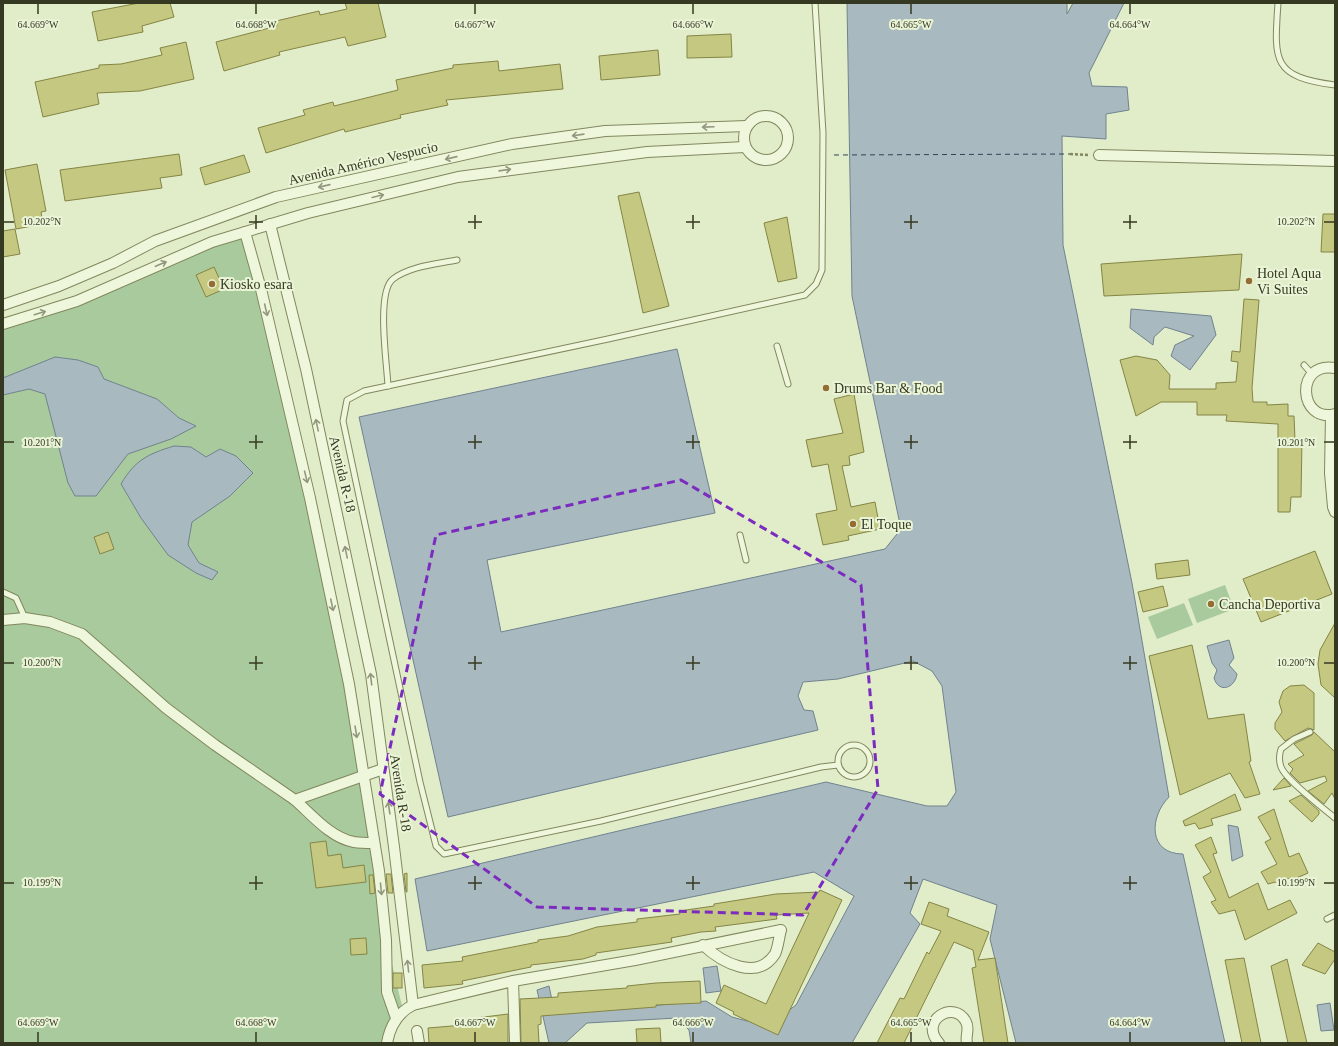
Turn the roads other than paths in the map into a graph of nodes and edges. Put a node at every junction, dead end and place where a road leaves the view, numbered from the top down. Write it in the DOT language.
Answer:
graph roads {
  1 [pos="815,3"];
  2 [pos="1278,3"];
  3 [pos="1335,86"];
  4 [pos="747,126"];
  5 [pos="745,147"];
  6 [pos="1099,155"];
  7 [pos="1335,161"];
  8 [pos="270,224"];
  9 [pos="245,232"];
  10 [pos="457,260"];
  11 [pos="3,305"];
  12 [pos="3,324"];
  13 [pos="777,346"];
  14 [pos="1304,365"];
  15 [pos="1335,368"];
  16 [pos="1312,374"];
  17 [pos="788,384"];
  18 [pos="388,386"];
  19 [pos="1333,415"];
  20 [pos="1335,512"];
  21 [pos="740,535"];
  22 [pos="746,560"];
  23 [pos="3,592"];
  24 [pos="25,618"];
  25 [pos="3,620"];
  26 [pos="1310,732"];
  27 [pos="838,765"];
  28 [pos="383,769"];
  29 [pos="363,776"];
  30 [pos="295,800"];
  31 [pos="1335,818"];
  32 [pos="375,847"];
  33 [pos="394,847"];
  34 [pos="1335,915"];
  35 [pos="1327,919"];
  36 [pos="703,945"];
  37 [pos="513,981"];
  38 [pos="413,1005"];
  39 [pos="396,1018"];
  40 [pos="417,1031"];
  41 [pos="965,1042"];
  42 [pos="388,1043"];
  43 [pos="419,1043"];
  44 [pos="515,1043"];
  45 [pos="939,1043"];
  1 -- 18 [label="lane"];
  2 -- 3 [label="lane"];
  4 -- 5 [label="street"];
  4 -- 5 [label="street"];
  4 -- 11 [label="street, Avenida Américo Vespucio, one-way"];
  8 -- 5 [label="street, one-way"];
  6 -- 7 [label="street"];
  8 -- 9 [label="street"];
  28 -- 8 [label="street, Avenida R-18, one-way"];
  12 -- 9 [label="street, one-way"];
  9 -- 29 [label="street, one-way"];
  10 -- 18 [label="lane"];
  13 -- 17 [label="lane"];
  14 -- 16 [label="lane"];
  15 -- 16 [label="street"];
  16 -- 19 [label="street"];
  18 -- 27 [label="lane"];
  19 -- 20 [label="street"];
  21 -- 22 [label="lane"];
  23 -- 24 [label="lane"];
  24 -- 25 [label="street, Avenida R-18"];
  24 -- 30 [label="street, Avenida R-18"];
  26 -- 31 [label="lane"];
  27 -- 27 [label="lane"];
  28 -- 29 [label="street"];
  33 -- 28 [label="street, Avenida R-18, one-way"];
  29 -- 30 [label="street"];
  29 -- 32 [label="street"];
  30 -- 32 [label="street, Avenida R-18"];
  32 -- 33 [label="street, Avenida R-18"];
  32 -- 39 [label="street, one-way"];
  38 -- 33 [label="street, one-way"];
  34 -- 35 [label="lane"];
  36 -- 36 [label="street"];
  36 -- 37 [label="street"];
  37 -- 38 [label="street"];
  37 -- 44 [label="street"];
  38 -- 39 [label="street"];
  39 -- 42 [label="street"];
  40 -- 43 [label="street"];
  41 -- 45 [label="street"];
}
